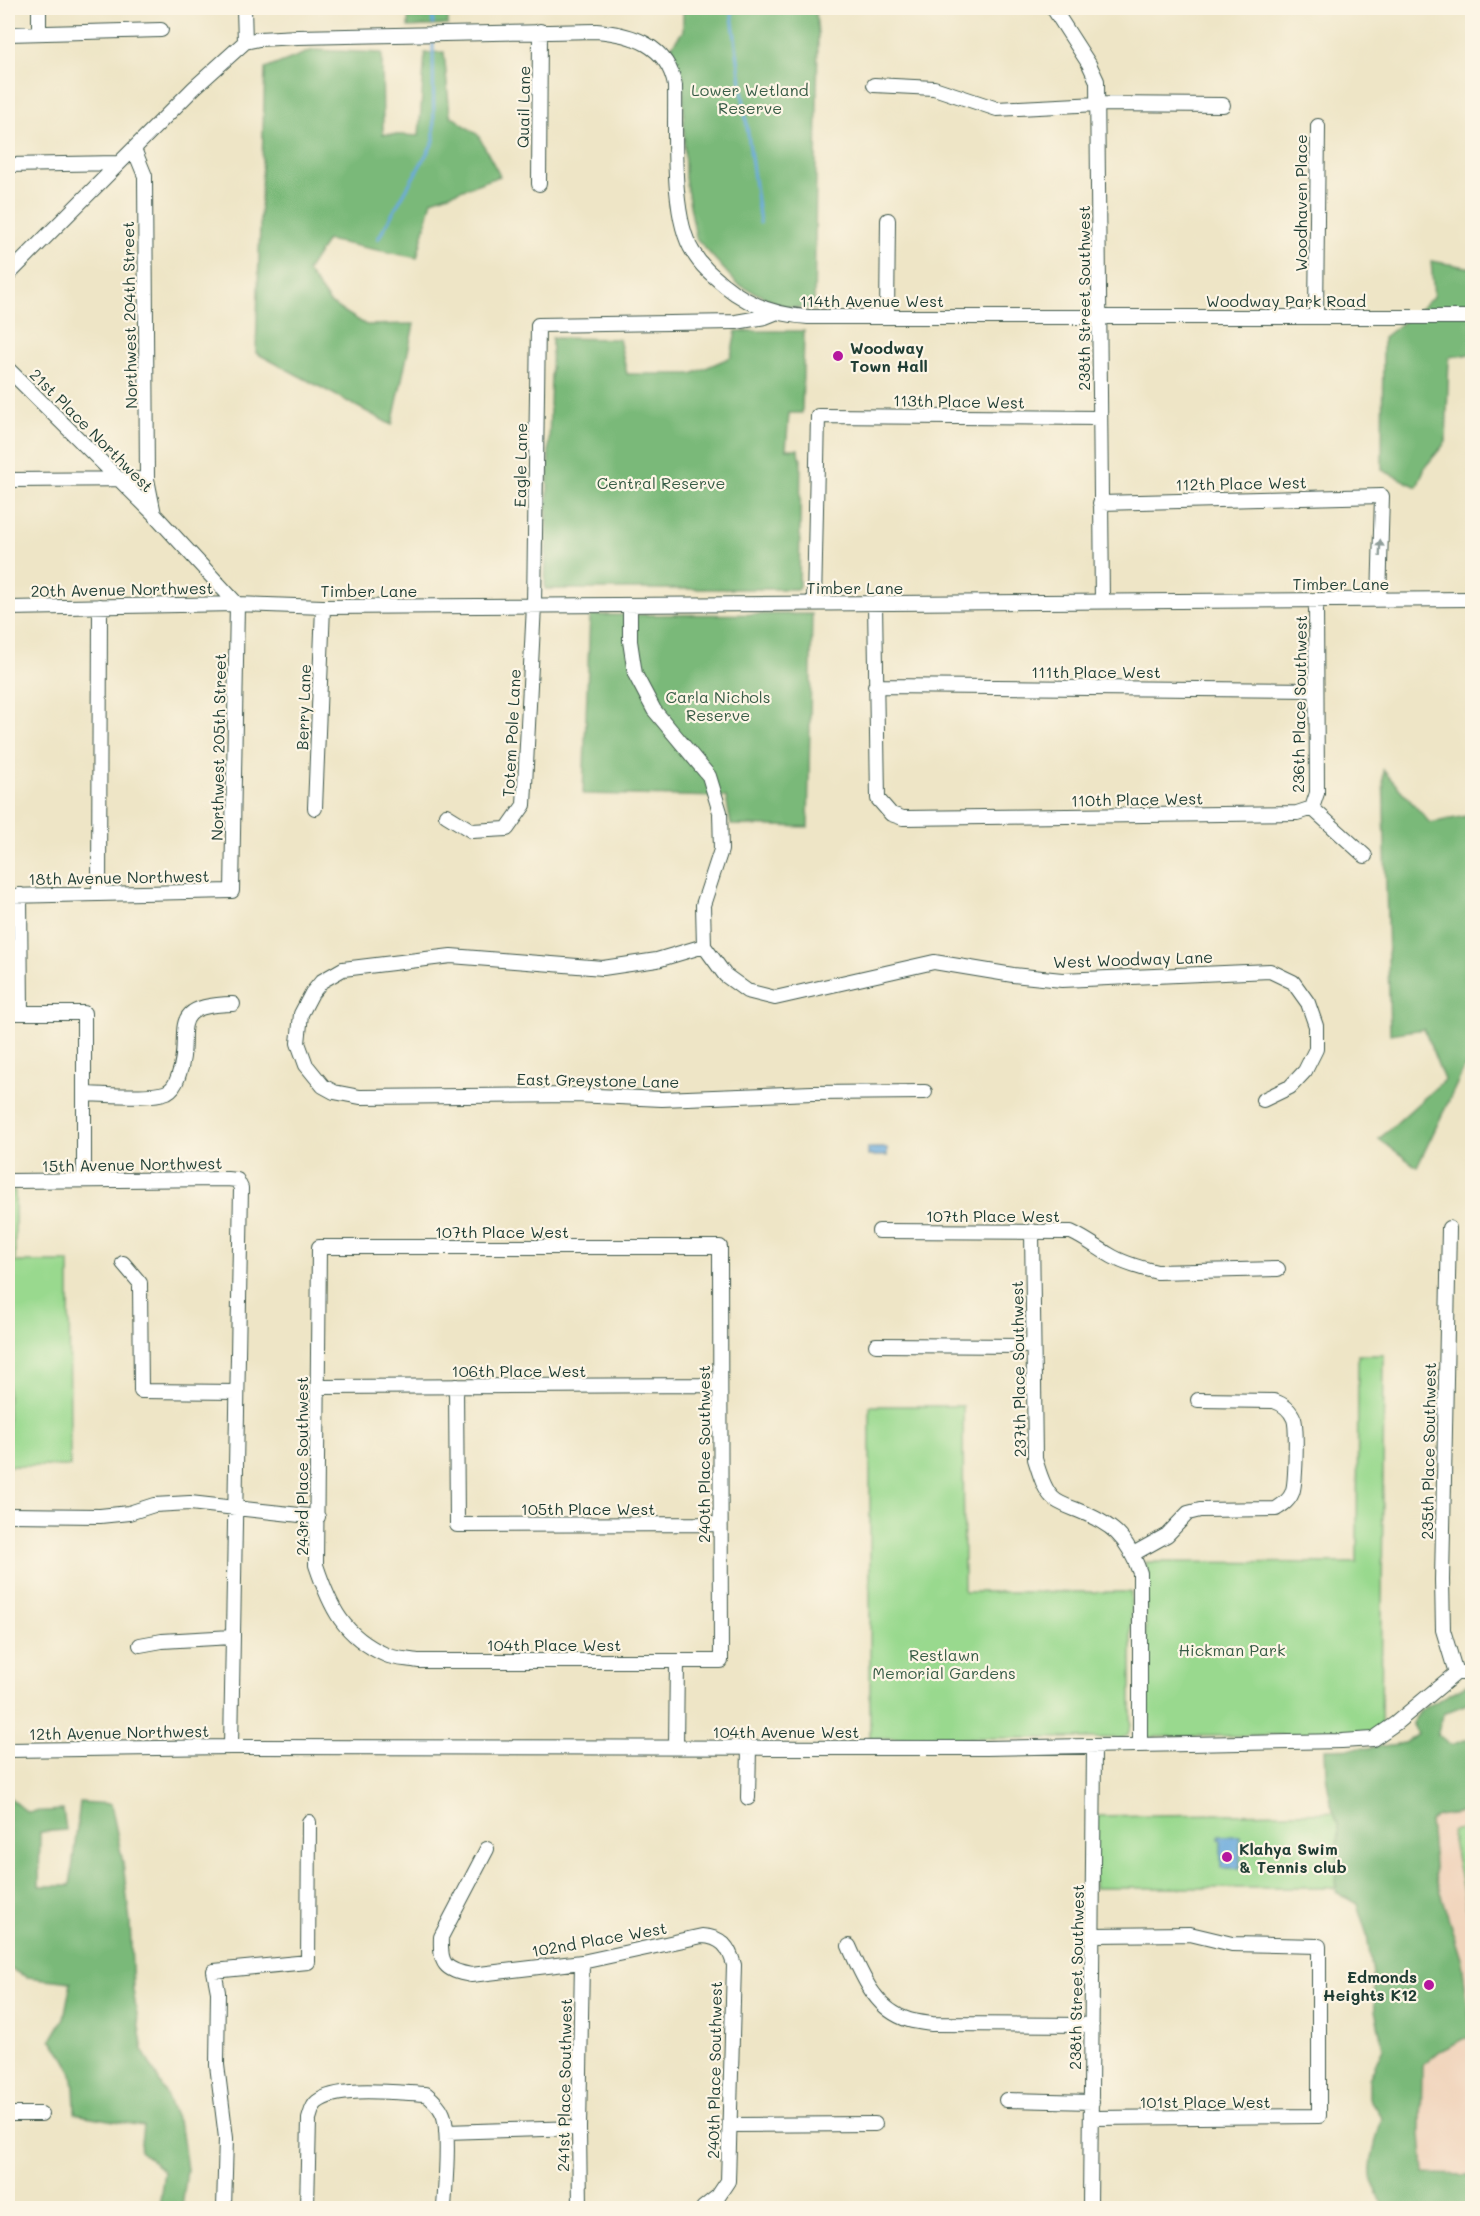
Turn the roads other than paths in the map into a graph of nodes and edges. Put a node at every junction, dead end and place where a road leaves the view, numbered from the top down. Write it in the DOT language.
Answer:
graph roads {
  1 [pos="39,8"];
  2 [pos="244,8"];
  3 [pos="1053,8"];
  4 [pos="161,30"];
  5 [pos="540,31"];
  6 [pos="39,33"];
  7 [pos="8,34"];
  8 [pos="244,42"];
  9 [pos="874,85"];
  10 [pos="1098,104"];
  11 [pos="1223,105"];
  12 [pos="1318,126"];
  13 [pos="134,149"];
  14 [pos="118,163"];
  15 [pos="8,165"];
  16 [pos="538,184"];
  17 [pos="888,220"];
  18 [pos="8,275"];
  19 [pos="775,313"];
  20 [pos="1099,316"];
  21 [pos="1316,316"];
  22 [pos="887,317"];
  23 [pos="1473,317"];
  24 [pos="538,325"];
  25 [pos="8,369"];
  26 [pos="1100,418"];
  27 [pos="147,479"];
  28 [pos="8,480"];
  29 [pos="120,480"];
  30 [pos="1100,503"];
  31 [pos="153,513"];
  32 [pos="1473,599"];
  33 [pos="1316,600"];
  34 [pos="1379,600"];
  35 [pos="1102,601"];
  36 [pos="814,603"];
  37 [pos="875,603"];
  38 [pos="237,604"];
  39 [pos="534,605"];
  40 [pos="630,605"];
  41 [pos="100,606"];
  42 [pos="323,607"];
  43 [pos="8,608"];
  44 [pos="875,686"];
  45 [pos="1316,690"];
  46 [pos="315,808"];
  47 [pos="1312,808"];
  48 [pos="446,815"];
  49 [pos="1365,856"];
  50 [pos="232,891"];
  51 [pos="99,894"];
  52 [pos="14,895"];
  53 [pos="704,946"];
  54 [pos="233,1004"];
  55 [pos="14,1013"];
  56 [pos="925,1092"];
  57 [pos="84,1094"];
  58 [pos="1263,1100"];
  59 [pos="84,1180"];
  60 [pos="8,1181"];
  61 [pos="1449,1228"];
  62 [pos="879,1231"];
  63 [pos="1032,1231"];
  64 [pos="319,1247"];
  65 [pos="720,1247"];
  66 [pos="123,1263"];
  67 [pos="1278,1269"];
  68 [pos="876,1345"];
  69 [pos="1033,1346"];
  70 [pos="720,1385"];
  71 [pos="456,1386"];
  72 [pos="318,1387"];
  73 [pos="237,1392"];
  74 [pos="1198,1400"];
  75 [pos="235,1509"];
  76 [pos="8,1515"];
  77 [pos="318,1517"];
  78 [pos="720,1524"];
  79 [pos="1133,1554"];
  80 [pos="232,1637"];
  81 [pos="140,1646"];
  82 [pos="388,1656"];
  83 [pos="677,1661"];
  84 [pos="721,1661"];
  85 [pos="1456,1673"];
  86 [pos="1473,1673"];
  87 [pos="1140,1744"];
  88 [pos="1094,1746"];
  89 [pos="231,1747"];
  90 [pos="676,1747"];
  91 [pos="749,1747"];
  92 [pos="8,1750"];
  93 [pos="748,1798"];
  94 [pos="309,1822"];
  95 [pos="487,1849"];
  96 [pos="1093,1935"];
  97 [pos="724,1944"];
  98 [pos="849,1946"];
  99 [pos="582,1962"];
  100 [pos="1092,2025"];
  101 [pos="1006,2100"];
  102 [pos="1092,2102"];
  103 [pos="8,2114"];
  104 [pos="41,2114"];
  105 [pos="1092,2118"];
  106 [pos="875,2124"];
  107 [pos="730,2125"];
  108 [pos="579,2128"];
  109 [pos="446,2132"];
  110 [pos="224,2208"];
  111 [pos="308,2208"];
  112 [pos="444,2208"];
  113 [pos="580,2208"];
  114 [pos="703,2208"];
  115 [pos="1090,2208"];
  1 -- 6 [label="street"];
  2 -- 8 [label="street"];
  3 -- 10 [label="street, 238th Street Southwest"];
  4 -- 6 [label="street"];
  5 -- 8 [label="street"];
  5 -- 16 [label="street, Quail Lane"];
  5 -- 19 [label="street"];
  6 -- 7 [label="street"];
  8 -- 13 [label="street"];
  9 -- 10 [label="street"];
  10 -- 11 [label="street"];
  10 -- 20 [label="street, 238th Street Southwest"];
  12 -- 21 [label="street, Woodhaven Place"];
  13 -- 14 [label="street"];
  13 -- 27 [label="street, Northwest 204th Street"];
  14 -- 15 [label="street"];
  14 -- 18 [label="street"];
  17 -- 22 [label="street"];
  19 -- 22 [label="street, 114th Avenue West"];
  19 -- 24 [label="street, 114th Avenue West"];
  20 -- 21 [label="street, Woodway Park Road"];
  20 -- 22 [label="street, 114th Avenue West"];
  20 -- 26 [label="street, 238th Street Southwest"];
  21 -- 23 [label="street, Woodway Park Road"];
  24 -- 39 [label="street, Eagle Lane"];
  25 -- 29 [label="street, 21st Place Northwest"];
  26 -- 30 [label="street, 238th Street Southwest"];
  26 -- 36 [label="street, 113th Place West"];
  27 -- 29 [label="street"];
  27 -- 31 [label="street, Northwest 204th Street"];
  28 -- 29 [label="street"];
  29 -- 31 [label="street, 21st Place Northwest"];
  34 -- 30 [label="street, 112th Place West, one-way"];
  30 -- 35 [label="street, 238th Street Southwest"];
  31 -- 38 [label="street"];
  32 -- 34 [label="street, Timber Lane"];
  33 -- 34 [label="street, Timber Lane"];
  33 -- 35 [label="street, Timber Lane"];
  33 -- 45 [label="street, 236th Place Southwest"];
  35 -- 37 [label="street, Timber Lane"];
  36 -- 37 [label="street, Timber Lane"];
  36 -- 40 [label="street, Timber Lane"];
  37 -- 44 [label="street"];
  38 -- 41 [label="street, 20th Avenue Northwest"];
  38 -- 42 [label="street, Timber Lane"];
  38 -- 50 [label="street, Northwest 205th Street"];
  39 -- 40 [label="street, Timber Lane"];
  39 -- 42 [label="street, Timber Lane"];
  39 -- 48 [label="street, Totem Pole Lane"];
  40 -- 53 [label="street"];
  41 -- 43 [label="street, 20th Avenue Northwest"];
  41 -- 51 [label="street"];
  42 -- 46 [label="street, Berry Lane"];
  44 -- 45 [label="street, 111th Place West"];
  44 -- 47 [label="street, 110th Place West"];
  45 -- 47 [label="street, 236th Place Southwest"];
  47 -- 49 [label="street"];
  50 -- 51 [label="street, 18th Avenue Northwest"];
  51 -- 52 [label="street, 18th Avenue Northwest"];
  52 -- 55 [label="street"];
  53 -- 56 [label="street, East Greystone Lane"];
  53 -- 58 [label="street, West Woodway Lane"];
  54 -- 57 [label="street"];
  55 -- 57 [label="street"];
  57 -- 59 [label="street"];
  59 -- 60 [label="street, 15th Avenue Northwest"];
  59 -- 73 [label="street, 15th Avenue Northwest"];
  61 -- 85 [label="street, 235th Place Southwest"];
  62 -- 63 [label="street, 107th Place West"];
  63 -- 67 [label="street, 107th Place West"];
  63 -- 69 [label="street, 237th Place Southwest"];
  64 -- 65 [label="street, 107th Place West"];
  64 -- 72 [label="street, 243rd Place Southwest"];
  65 -- 70 [label="street, 240th Place Southwest"];
  66 -- 73 [label="street"];
  68 -- 69 [label="street"];
  69 -- 79 [label="street, 237th Place Southwest"];
  70 -- 71 [label="street, 106th Place West"];
  70 -- 78 [label="street, 240th Place Southwest"];
  71 -- 72 [label="street, 106th Place West"];
  71 -- 78 [label="street, 105th Place West"];
  72 -- 77 [label="street, 243rd Place Southwest"];
  73 -- 75 [label="street"];
  74 -- 79 [label="street"];
  75 -- 76 [label="street"];
  75 -- 77 [label="street"];
  75 -- 80 [label="street"];
  77 -- 82 [label="street, 243rd Place Southwest"];
  78 -- 84 [label="street, 240th Place Southwest"];
  79 -- 87 [label="street, 237th Place Southwest"];
  80 -- 81 [label="street"];
  80 -- 89 [label="street"];
  82 -- 83 [label="street, 104th Place West"];
  83 -- 84 [label="street, 104th Place West"];
  83 -- 90 [label="street"];
  85 -- 86 [label="street"];
  85 -- 87 [label="street, 104th Avenue West"];
  87 -- 88 [label="street, 104th Avenue West"];
  88 -- 91 [label="street, 104th Avenue West"];
  88 -- 96 [label="street, 238th Street Southwest"];
  89 -- 90 [label="street, 104th Avenue West"];
  89 -- 92 [label="street, 12th Avenue Northwest"];
  90 -- 91 [label="street, 104th Avenue West"];
  91 -- 93 [label="street"];
  94 -- 110 [label="street"];
  95 -- 99 [label="street, 102nd Place West"];
  96 -- 100 [label="street, 238th Street Southwest"];
  96 -- 105 [label="street, 101st Place West"];
  97 -- 99 [label="street, 102nd Place West"];
  97 -- 107 [label="street, 240th Place Southwest"];
  98 -- 100 [label="street"];
  99 -- 108 [label="street, 241st Place Southwest"];
  100 -- 102 [label="street, 238th Street Southwest"];
  101 -- 102 [label="street"];
  102 -- 105 [label="street, 238th Street Southwest"];
  103 -- 104 [label="street"];
  105 -- 115 [label="street, 238th Street Southwest"];
  106 -- 107 [label="street"];
  107 -- 114 [label="street, 240th Place Southwest"];
  108 -- 109 [label="street"];
  108 -- 113 [label="street, 241st Place Southwest"];
  109 -- 111 [label="street"];
  109 -- 112 [label="street"];
}
